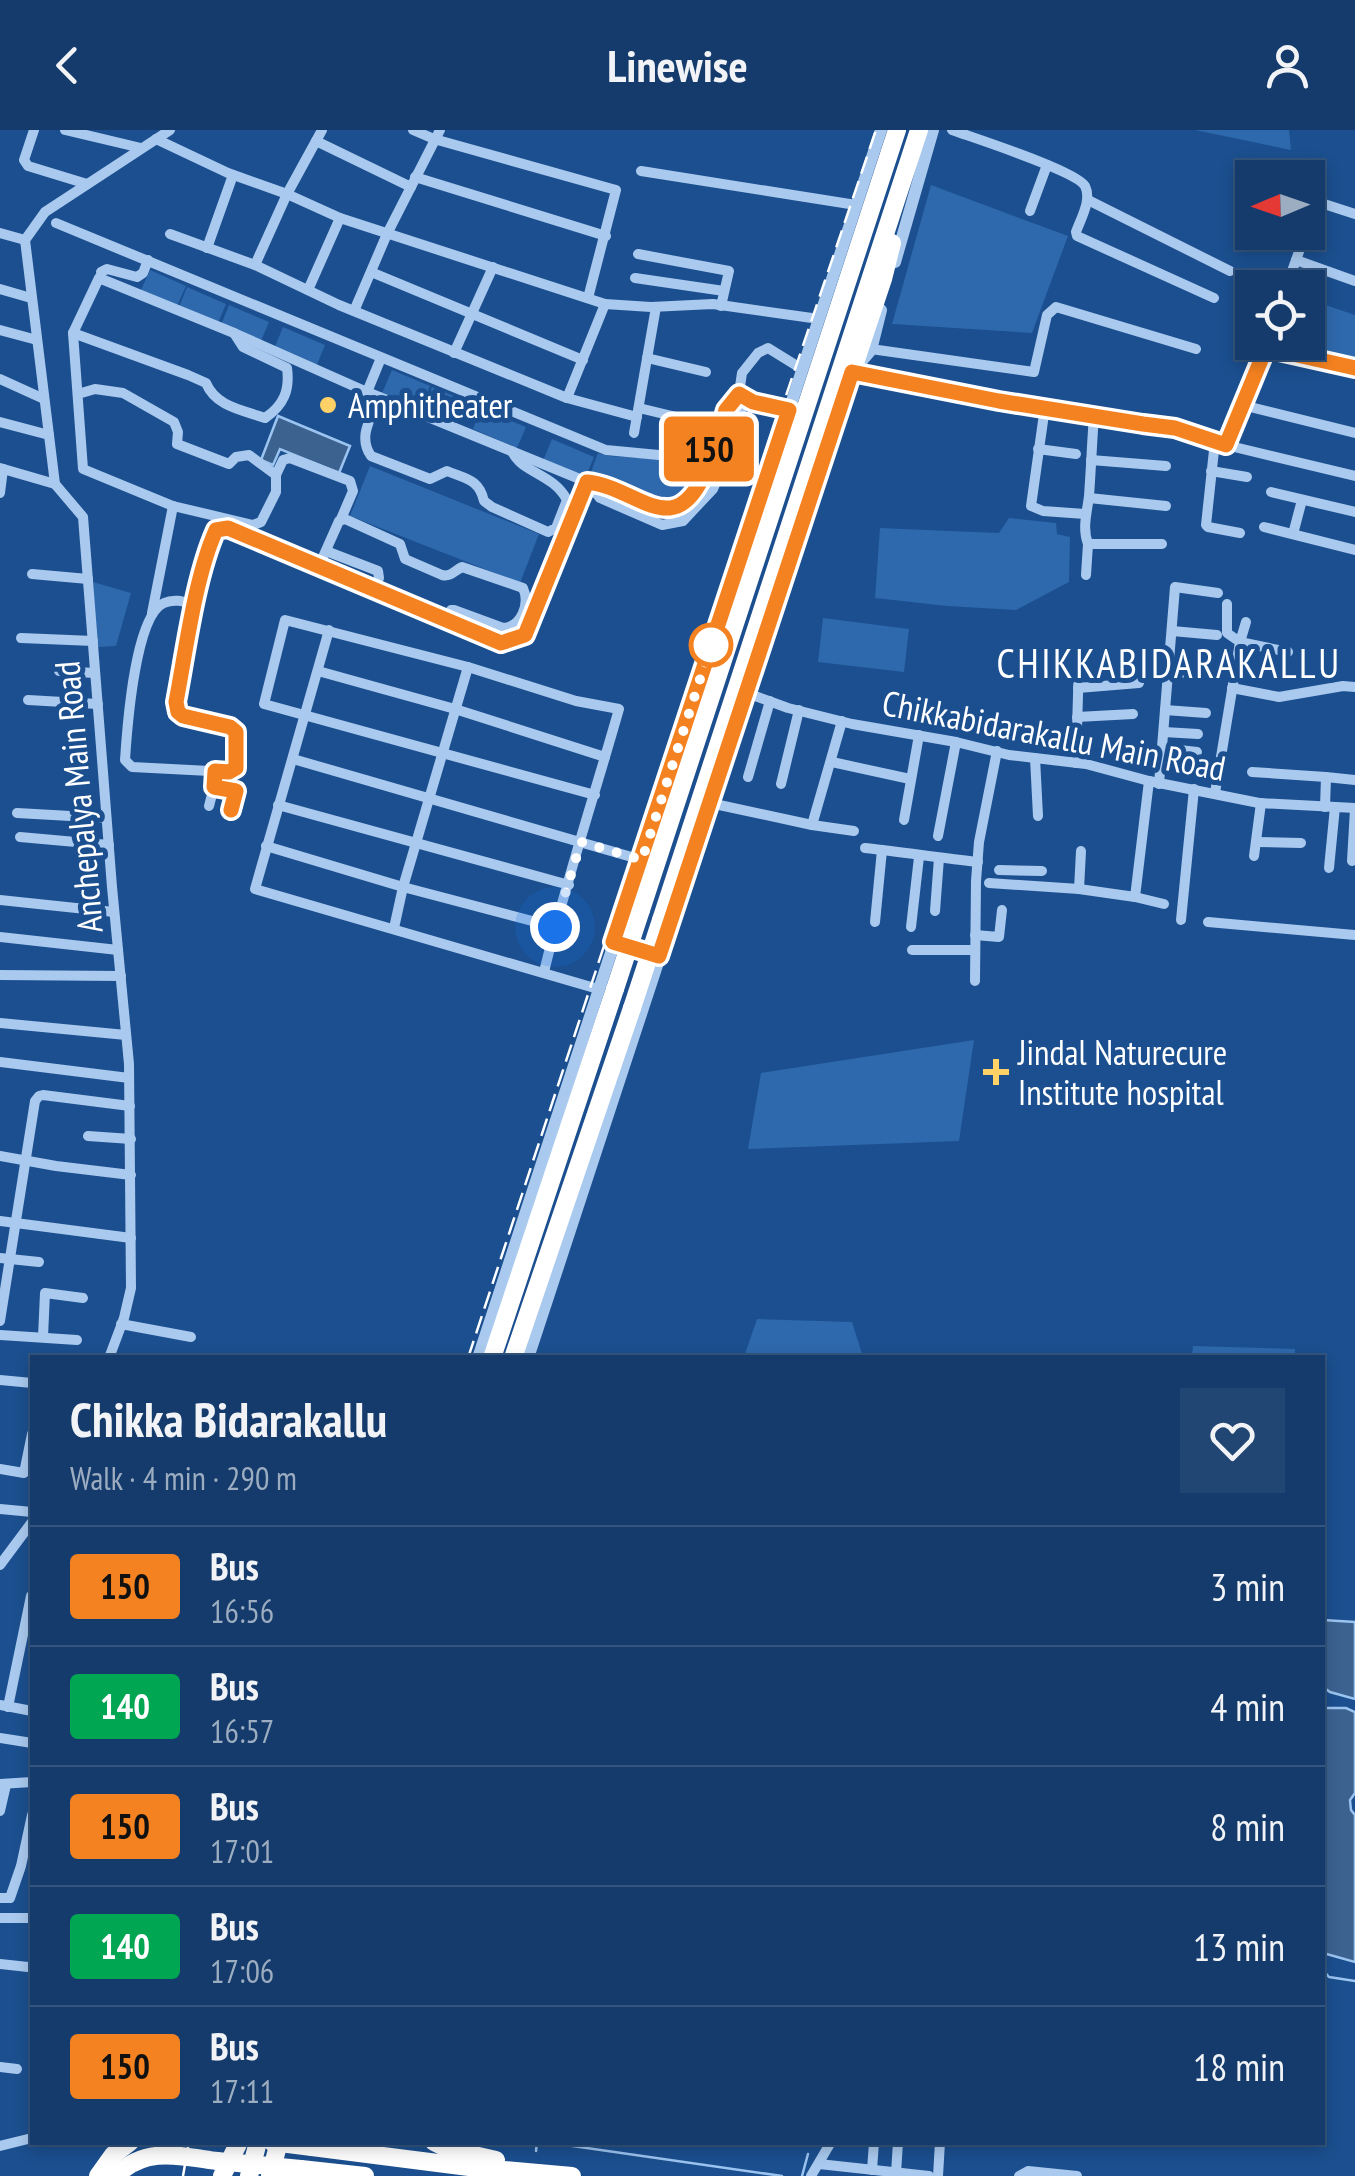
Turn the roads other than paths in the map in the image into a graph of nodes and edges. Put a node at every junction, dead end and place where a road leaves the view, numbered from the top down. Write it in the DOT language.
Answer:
graph roads {
  1 [pos="34,130"];
  2 [pos="64,130"];
  3 [pos="170,130"];
  4 [pos="413,130"];
  5 [pos="881,130"];
  6 [pos="897,130"];
  7 [pos="919,130"];
  8 [pos="933,130"];
  9 [pos="952,130"];
  10 [pos="437,135"];
  11 [pos="319,136"];
  12 [pos="156,139"];
  13 [pos="141,148"];
  14 [pos="1048,165"];
  15 [pos="641,171"];
  16 [pos="234,175"];
  17 [pos="413,182"];
  18 [pos="87,184"];
  19 [pos="287,194"];
  20 [pos="896,197"];
  21 [pos="1088,200"];
  22 [pos="1325,203"];
  23 [pos="856,205"];
  24 [pos="1030,210"];
  25 [pos="1355,214"];
  26 [pos="340,218"];
  27 [pos="56,223"];
  28 [pos="0,234"];
  29 [pos="170,234"];
  30 [pos="387,234"];
  31 [pos="606,236"];
  32 [pos="24,240"];
  33 [pos="207,248"];
  34 [pos="1300,250"];
  35 [pos="638,254"];
  36 [pos="148,260"];
  37 [pos="1296,260"];
  38 [pos="255,264"];
  39 [pos="493,267"];
  40 [pos="1292,270"];
  41 [pos="1230,271"];
  42 [pos="100,272"];
  43 [pos="371,272"];
  44 [pos="635,278"];
  45 [pos="1355,281"];
  46 [pos="0,289"];
  47 [pos="308,290"];
  48 [pos="724,291"];
  49 [pos="31,298"];
  50 [pos="588,298"];
  51 [pos="1214,298"];
  52 [pos="605,304"];
  53 [pos="720,306"];
  54 [pos="656,307"];
  55 [pos="354,311"];
  56 [pos="471,315"];
  57 [pos="819,319"];
  58 [pos="0,330"];
  59 [pos="73,332"];
  60 [pos="234,333"];
  61 [pos="37,340"];
  62 [pos="1196,348"];
  63 [pos="871,349"];
  64 [pos="454,353"];
  65 [pos="380,358"];
  66 [pos="647,358"];
  67 [pos="582,360"];
  68 [pos="1261,360"];
  69 [pos="1324,360"];
  70 [pos="1355,368"];
  71 [pos="802,369"];
  72 [pos="706,372"];
  73 [pos="852,372"];
  74 [pos="0,379"];
  75 [pos="366,392"];
  76 [pos="78,394"];
  77 [pos="742,395"];
  78 [pos="380,397"];
  79 [pos="44,398"];
  80 [pos="567,398"];
  81 [pos="1242,405"];
  82 [pos="1045,407"];
  83 [pos="789,410"];
  84 [pos="638,412"];
  85 [pos="1094,415"];
  86 [pos="0,422"];
  87 [pos="697,422"];
  88 [pos="634,433"];
  89 [pos="1355,433"];
  90 [pos="49,436"];
  91 [pos="1221,443"];
  92 [pos="715,447"];
  93 [pos="1038,448"];
  94 [pos="512,451"];
  95 [pos="728,453"];
  96 [pos="1076,454"];
  97 [pos="701,459"];
  98 [pos="1091,460"];
  99 [pos="1166,466"];
  100 [pos="2,468"];
  101 [pos="1212,471"];
  102 [pos="705,472"];
  103 [pos="276,476"];
  104 [pos="1247,476"];
  105 [pos="1355,476"];
  106 [pos="718,477"];
  107 [pos="587,482"];
  108 [pos="55,484"];
  109 [pos="1271,492"];
  110 [pos="0,494"];
  111 [pos="1088,498"];
  112 [pos="1302,500"];
  113 [pos="173,506"];
  114 [pos="1166,506"];
  115 [pos="1355,512"];
  116 [pos="1085,514"];
  117 [pos="341,519"];
  118 [pos="1264,527"];
  119 [pos="1240,533"];
  120 [pos="1293,534"];
  121 [pos="1088,544"];
  122 [pos="1162,544"];
  123 [pos="1355,550"];
  124 [pos="326,551"];
  125 [pos="319,566"];
  126 [pos="32,574"];
  127 [pos="1086,575"];
  128 [pos="88,579"];
  129 [pos="374,590"];
  130 [pos="1218,593"];
  131 [pos="195,604"];
  132 [pos="1227,604"];
  133 [pos="152,612"];
  134 [pos="445,619"];
  135 [pos="1246,622"];
  136 [pos="329,630"];
  137 [pos="1172,631"];
  138 [pos="1217,635"];
  139 [pos="22,638"];
  140 [pos="93,641"];
  141 [pos="1240,642"];
  142 [pos="1288,652"];
  143 [pos="1079,661"];
  144 [pos="468,667"];
  145 [pos="1168,670"];
  146 [pos="58,671"];
  147 [pos="318,671"];
  148 [pos="95,673"];
  149 [pos="1208,674"];
  150 [pos="1139,683"];
  151 [pos="1355,687"];
  152 [pos="1078,688"];
  153 [pos="1232,688"];
  154 [pos="747,693"];
  155 [pos="28,700"];
  156 [pos="770,701"];
  157 [pos="98,704"];
  158 [pos="456,710"];
  159 [pos="799,710"];
  160 [pos="1165,710"];
  161 [pos="1206,713"];
  162 [pos="1133,714"];
  163 [pos="304,715"];
  164 [pos="1077,717"];
  165 [pos="842,721"];
  166 [pos="1164,732"];
  167 [pos="1198,734"];
  168 [pos="919,735"];
  169 [pos="956,742"];
  170 [pos="1162,748"];
  171 [pos="997,751"];
  172 [pos="1197,752"];
  173 [pos="443,753"];
  174 [pos="606,757"];
  175 [pos="1036,758"];
  176 [pos="294,759"];
  177 [pos="832,762"];
  178 [pos="1076,763"];
  179 [pos="215,771"];
  180 [pos="1252,772"];
  181 [pos="748,776"];
  182 [pos="1326,777"];
  183 [pos="910,779"];
  184 [pos="1355,780"];
  185 [pos="1154,782"];
  186 [pos="781,784"];
  187 [pos="214,787"];
  188 [pos="1194,788"];
  189 [pos="1215,793"];
  190 [pos="595,795"];
  191 [pos="429,799"];
  192 [pos="710,803"];
  193 [pos="1260,803"];
  194 [pos="278,805"];
  195 [pos="209,806"];
  196 [pos="1330,807"];
  197 [pos="1355,809"];
  198 [pos="231,810"];
  199 [pos="18,813"];
  200 [pos="1038,816"];
  201 [pos="106,818"];
  202 [pos="904,820"];
  203 [pos="812,825"];
  204 [pos="854,831"];
  205 [pos="938,836"];
  206 [pos="20,837"];
  207 [pos="581,842"];
  208 [pos="1256,842"];
  209 [pos="1301,843"];
  210 [pos="108,845"];
  211 [pos="417,845"];
  212 [pos="266,846"];
  213 [pos="865,848"];
  214 [pos="882,850"];
  215 [pos="1081,851"];
  216 [pos="1000,856"];
  217 [pos="1254,856"];
  218 [pos="919,857"];
  219 [pos="939,858"];
  220 [pos="642,860"];
  221 [pos="1352,860"];
  222 [pos="978,862"];
  223 [pos="1329,868"];
  224 [pos="998,870"];
  225 [pos="1042,872"];
  226 [pos="569,885"];
  227 [pos="403,887"];
  228 [pos="1079,890"];
  229 [pos="1135,897"];
  230 [pos="0,900"];
  231 [pos="1164,904"];
  232 [pos="1002,910"];
  233 [pos="114,912"];
  234 [pos="936,912"];
  235 [pos="1181,920"];
  236 [pos="875,922"];
  237 [pos="1208,922"];
  238 [pos="555,927"];
  239 [pos="394,928"];
  240 [pos="911,928"];
  241 [pos="975,935"];
  242 [pos="1355,935"];
  243 [pos="0,938"];
  244 [pos="613,942"];
  245 [pos="118,950"];
  246 [pos="912,950"];
  247 [pos="975,950"];
  248 [pos="659,956"];
  249 [pos="608,961"];
  250 [pos="544,972"];
  251 [pos="0,975"];
  252 [pos="120,976"];
  253 [pos="654,976"];
  254 [pos="975,981"];
  255 [pos="598,990"];
  256 [pos="0,1023"];
  257 [pos="126,1035"];
  258 [pos="0,1062"];
  259 [pos="129,1078"];
  260 [pos="130,1106"];
  261 [pos="88,1136"];
  262 [pos="131,1139"];
  263 [pos="0,1156"];
  264 [pos="26,1161"];
  265 [pos="131,1175"];
  266 [pos="0,1222"];
  267 [pos="16,1224"];
  268 [pos="130,1238"];
  269 [pos="5,1259"];
  270 [pos="38,1262"];
  271 [pos="82,1298"];
  272 [pos="0,1320"];
  273 [pos="121,1324"];
  274 [pos="0,1336"];
  275 [pos="192,1336"];
  276 [pos="43,1337"];
  277 [pos="77,1340"];
  278 [pos="110,1355"];
  279 [pos="479,1355"];
  280 [pos="493,1355"];
  281 [pos="514,1355"];
  282 [pos="529,1355"];
  283 [pos="0,1380"];
  284 [pos="30,1383"];
  285 [pos="0,1469"];
  286 [pos="28,1474"];
  287 [pos="0,1509"];
  288 [pos="30,1512"];
  289 [pos="30,1525"];
  290 [pos="0,1563"];
  291 [pos="30,1600"];
  292 [pos="4,1706"];
  293 [pos="30,1711"];
  294 [pos="0,1738"];
  295 [pos="30,1743"];
  296 [pos="30,1782"];
  297 [pos="3,1784"];
  298 [pos="0,1812"];
  299 [pos="30,1824"];
  300 [pos="0,1898"];
  301 [pos="0,1918"];
  302 [pos="30,1918"];
  303 [pos="0,1964"];
  304 [pos="28,1967"];
  305 [pos="0,2066"];
  306 [pos="16,2069"];
  307 [pos="30,2138"];
  308 [pos="126,2145"];
  309 [pos="238,2145"];
  310 [pos="239,2145"];
  311 [pos="257,2145"];
  312 [pos="275,2145"];
  313 [pos="293,2145"];
  314 [pos="297,2145"];
  315 [pos="444,2145"];
  316 [pos="829,2145"];
  317 [pos="874,2145"];
  318 [pos="898,2145"];
  319 [pos="940,2145"];
  320 [pos="0,2146"];
  321 [pos="819,2164"];
  322 [pos="219,2169"];
  323 [pos="872,2170"];
  324 [pos="530,2172"];
  325 [pos="896,2172"];
  326 [pos="292,2173"];
  327 [pos="98,2176"];
  328 [pos="116,2176"];
  329 [pos="234,2176"];
  330 [pos="250,2176"];
  331 [pos="270,2176"];
  332 [pos="365,2176"];
  333 [pos="572,2176"];
  334 [pos="811,2176"];
  335 [pos="929,2176"];
  336 [pos="938,2176"];
  337 [pos="1019,2176"];
  338 [pos="1077,2176"];
  1 -- 18 [label="street"];
  2 -- 13 [label="street"];
  3 -- 12 [label="street"];
  4 -- 10 [label="street"];
  5 -- 23 [label="street"];
  6 -- 280 [label="highway, bridge"];
  7 -- 20 [label="highway"];
  8 -- 63 [label="street"];
  9 -- 14 [label="street"];
  10 -- 17 [label="street"];
  10 -- 31 [label="street"];
  11 -- 17 [label="street"];
  11 -- 19 [label="street"];
  12 -- 13 [label="street"];
  12 -- 16 [label="street"];
  13 -- 18 [label="street"];
  14 -- 21 [label="street"];
  14 -- 24 [label="street"];
  15 -- 23 [label="street"];
  16 -- 19 [label="street"];
  16 -- 33 [label="street"];
  17 -- 30 [label="street"];
  17 -- 31 [label="street"];
  18 -- 32 [label="street"];
  19 -- 26 [label="street"];
  19 -- 38 [label="street"];
  20 -- 73 [label="highway"];
  20 -- 281 [label="highway, bridge"];
  21 -- 41 [label="street"];
  21 -- 51 [label="street"];
  22 -- 25 [label="street"];
  23 -- 57 [label="street"];
  26 -- 30 [label="street"];
  26 -- 47 [label="street"];
  27 -- 36 [label="street"];
  28 -- 32 [label="street"];
  29 -- 33 [label="street"];
  30 -- 39 [label="street"];
  30 -- 43 [label="street"];
  31 -- 50 [label="street"];
  32 -- 49 [label="street, Anchepalya Main Road"];
  33 -- 38 [label="street"];
  34 -- 37 [label="street"];
  35 -- 48 [label="street"];
  36 -- 42 [label="street"];
  36 -- 65 [label="street"];
  37 -- 40 [label="street"];
  37 -- 45 [label="street"];
  38 -- 47 [label="street"];
  39 -- 50 [label="street"];
  39 -- 56 [label="street"];
  43 -- 55 [label="street"];
  43 -- 56 [label="street"];
  44 -- 48 [label="street"];
  46 -- 49 [label="street"];
  47 -- 55 [label="street"];
  48 -- 53 [label="street"];
  49 -- 61 [label="street, Anchepalya Main Road"];
  50 -- 52 [label="street"];
  52 -- 54 [label="street"];
  52 -- 67 [label="street"];
  53 -- 54 [label="street"];
  53 -- 57 [label="street"];
  54 -- 66 [label="street"];
  55 -- 64 [label="street"];
  56 -- 64 [label="street"];
  56 -- 67 [label="street"];
  57 -- 71 [label="street"];
  58 -- 61 [label="street"];
  59 -- 60 [label="street"];
  59 -- 60 [label="street"];
  59 -- 76 [label="street"];
  60 -- 75 [label="street"];
  61 -- 79 [label="street, Anchepalya Main Road"];
  62 -- 63 [label="street"];
  63 -- 73 [label="street"];
  64 -- 80 [label="street"];
  65 -- 75 [label="street"];
  65 -- 97 [label="street"];
  66 -- 72 [label="street"];
  66 -- 84 [label="street"];
  67 -- 80 [label="street"];
  68 -- 81 [label="street"];
  69 -- 70 [label="street"];
  71 -- 77 [label="street"];
  71 -- 83 [label="street"];
  73 -- 82 [label="street"];
  73 -- 154 [label="street"];
  74 -- 79 [label="street"];
  75 -- 78 [label="street"];
  76 -- 103 [label="street"];
  76 -- 113 [label="street"];
  77 -- 83 [label="street"];
  77 -- 92 [label="street"];
  77 -- 95 [label="street"];
  78 -- 94 [label="street"];
  78 -- 94 [label="street"];
  79 -- 90 [label="street, Anchepalya Main Road"];
  80 -- 84 [label="street"];
  81 -- 89 [label="street"];
  81 -- 91 [label="street"];
  82 -- 85 [label="street"];
  82 -- 93 [label="street"];
  83 -- 220 [label="street"];
  84 -- 87 [label="street"];
  84 -- 88 [label="street"];
  85 -- 91 [label="street"];
  85 -- 98 [label="street"];
  86 -- 90 [label="street"];
  90 -- 108 [label="street, Anchepalya Main Road"];
  91 -- 101 [label="street"];
  91 -- 105 [label="street"];
  92 -- 95 [label="street"];
  92 -- 97 [label="street"];
  93 -- 96 [label="street"];
  93 -- 116 [label="street"];
  94 -- 107 [label="street"];
  95 -- 106 [label="street"];
  97 -- 102 [label="street"];
  98 -- 99 [label="street"];
  98 -- 111 [label="street"];
  100 -- 108 [label="street"];
  100 -- 110 [label="street"];
  101 -- 104 [label="street"];
  101 -- 119 [label="street"];
  102 -- 106 [label="street"];
  102 -- 107 [label="street"];
  103 -- 113 [label="street"];
  103 -- 117 [label="street"];
  106 -- 107 [label="street"];
  107 -- 134 [label="street"];
  108 -- 128 [label="street, Anchepalya Main Road"];
  109 -- 112 [label="street"];
  111 -- 114 [label="street"];
  111 -- 116 [label="street"];
  112 -- 115 [label="street"];
  112 -- 120 [label="street"];
  113 -- 133 [label="street"];
  116 -- 121 [label="street"];
  117 -- 124 [label="street"];
  117 -- 134 [label="street"];
  118 -- 120 [label="street"];
  120 -- 123 [label="street"];
  121 -- 122 [label="street"];
  121 -- 127 [label="street"];
  124 -- 125 [label="street"];
  124 -- 129 [label="street"];
  125 -- 129 [label="street"];
  125 -- 131 [label="street"];
  126 -- 128 [label="street"];
  128 -- 140 [label="street, Anchepalya Main Road"];
  129 -- 134 [label="street"];
  130 -- 137 [label="street"];
  131 -- 133 [label="street"];
  131 -- 179 [label="street"];
  132 -- 141 [label="street"];
  133 -- 179 [label="street"];
  135 -- 141 [label="street"];
  136 -- 144 [label="street"];
  136 -- 147 [label="street"];
  136 -- 163 [label="street"];
  137 -- 138 [label="street"];
  137 -- 145 [label="street"];
  139 -- 140 [label="street"];
  140 -- 148 [label="street, Anchepalya Main Road"];
  141 -- 142 [label="street"];
  141 -- 153 [label="street"];
  143 -- 152 [label="street"];
  144 -- 158 [label="street"];
  144 -- 174 [label="street"];
  145 -- 149 [label="street"];
  145 -- 160 [label="street"];
  146 -- 148 [label="street"];
  147 -- 158 [label="street"];
  147 -- 163 [label="street"];
  148 -- 157 [label="street, Anchepalya Main Road"];
  150 -- 152 [label="street"];
  151 -- 153 [label="street"];
  152 -- 164 [label="street"];
  153 -- 189 [label="street"];
  154 -- 156 [label="street, Chikkabidarakallu Main Road"];
  154 -- 192 [label="street"];
  155 -- 157 [label="street"];
  156 -- 159 [label="street, Chikkabidarakallu Main Road"];
  156 -- 181 [label="street"];
  157 -- 201 [label="street, Anchepalya Main Road"];
  158 -- 173 [label="street"];
  158 -- 174 [label="street"];
  159 -- 165 [label="street, Chikkabidarakallu Main Road"];
  159 -- 186 [label="street"];
  160 -- 161 [label="street"];
  160 -- 166 [label="street"];
  162 -- 164 [label="street"];
  163 -- 173 [label="street"];
  163 -- 176 [label="street"];
  164 -- 178 [label="street"];
  165 -- 168 [label="street, Chikkabidarakallu Main Road"];
  165 -- 177 [label="street"];
  166 -- 167 [label="street"];
  166 -- 170 [label="street"];
  168 -- 169 [label="street, Chikkabidarakallu Main Road"];
  168 -- 183 [label="street"];
  169 -- 171 [label="street, Chikkabidarakallu Main Road"];
  169 -- 205 [label="street"];
  170 -- 172 [label="street"];
  170 -- 185 [label="street"];
  171 -- 175 [label="street, Chikkabidarakallu Main Road"];
  171 -- 222 [label="street"];
  173 -- 190 [label="street"];
  173 -- 191 [label="street"];
  174 -- 190 [label="street"];
  175 -- 178 [label="street, Chikkabidarakallu Main Road"];
  175 -- 200 [label="street"];
  176 -- 191 [label="street"];
  176 -- 194 [label="street"];
  177 -- 183 [label="street"];
  177 -- 203 [label="street"];
  178 -- 185 [label="street, Chikkabidarakallu Main Road"];
  179 -- 187 [label="street"];
  180 -- 182 [label="street"];
  182 -- 184 [label="street"];
  182 -- 196 [label="street"];
  183 -- 202 [label="street"];
  185 -- 188 [label="street, Chikkabidarakallu Main Road"];
  185 -- 229 [label="street"];
  187 -- 195 [label="street"];
  187 -- 198 [label="street"];
  188 -- 189 [label="street, Chikkabidarakallu Main Road"];
  188 -- 235 [label="street"];
  189 -- 193 [label="street, Chikkabidarakallu Main Road"];
  190 -- 207 [label="street"];
  191 -- 207 [label="street"];
  191 -- 211 [label="street"];
  192 -- 203 [label="street"];
  192 -- 248 [label="street"];
  193 -- 196 [label="street, Chikkabidarakallu Main Road"];
  193 -- 208 [label="street"];
  194 -- 211 [label="street"];
  194 -- 212 [label="street"];
  196 -- 197 [label="street, Chikkabidarakallu Main Road"];
  196 -- 223 [label="street"];
  197 -- 221 [label="street"];
  199 -- 201 [label="street"];
  201 -- 210 [label="street, Anchepalya Main Road"];
  203 -- 204 [label="street"];
  206 -- 210 [label="street"];
  207 -- 220 [label="street"];
  207 -- 226 [label="street"];
  208 -- 209 [label="street"];
  208 -- 217 [label="street"];
  210 -- 233 [label="street, Anchepalya Main Road"];
  211 -- 226 [label="street"];
  211 -- 227 [label="street"];
  212 -- 227 [label="street"];
  212 -- 239 [label="street"];
  213 -- 214 [label="street"];
  214 -- 218 [label="street"];
  214 -- 236 [label="street"];
  215 -- 228 [label="street"];
  216 -- 224 [label="street"];
  218 -- 219 [label="street"];
  218 -- 240 [label="street"];
  219 -- 222 [label="street"];
  219 -- 234 [label="street"];
  220 -- 244 [label="street"];
  222 -- 241 [label="street"];
  224 -- 225 [label="street"];
  224 -- 228 [label="street"];
  226 -- 238 [label="street"];
  227 -- 238 [label="street"];
  227 -- 239 [label="street"];
  228 -- 229 [label="street"];
  229 -- 231 [label="street"];
  230 -- 233 [label="street"];
  232 -- 241 [label="street"];
  233 -- 245 [label="street, Anchepalya Main Road"];
  237 -- 242 [label="street"];
  238 -- 250 [label="street"];
  239 -- 250 [label="street"];
  241 -- 247 [label="street"];
  243 -- 245 [label="street"];
  244 -- 248 [label="street"];
  244 -- 249 [label="street"];
  245 -- 252 [label="street, Anchepalya Main Road"];
  246 -- 247 [label="street"];
  247 -- 254 [label="street"];
  248 -- 253 [label="street"];
  249 -- 253 [label="street"];
  249 -- 255 [label="street"];
  250 -- 255 [label="street"];
  251 -- 252 [label="street"];
  252 -- 257 [label="street, Anchepalya Main Road"];
  253 -- 282 [label="street"];
  255 -- 279 [label="street"];
  256 -- 257 [label="street"];
  257 -- 259 [label="street, Anchepalya Main Road"];
  258 -- 259 [label="street"];
  259 -- 260 [label="street, Anchepalya Main Road"];
  260 -- 262 [label="street, Anchepalya Main Road"];
  260 -- 264 [label="street"];
  261 -- 262 [label="street"];
  262 -- 265 [label="street, Anchepalya Main Road"];
  263 -- 264 [label="street"];
  264 -- 265 [label="street"];
  264 -- 267 [label="street"];
  265 -- 268 [label="street, Anchepalya Main Road"];
  266 -- 267 [label="street"];
  267 -- 268 [label="street"];
  267 -- 269 [label="street"];
  268 -- 273 [label="street, Anchepalya Main Road"];
  269 -- 270 [label="street"];
  269 -- 272 [label="street"];
  271 -- 276 [label="street"];
  273 -- 275 [label="street"];
  273 -- 278 [label="street, Anchepalya Main Road"];
  274 -- 276 [label="street"];
  276 -- 277 [label="street"];
  283 -- 284 [label="street"];
  285 -- 286 [label="street"];
  287 -- 288 [label="street"];
  289 -- 290 [label="street"];
  291 -- 292 [label="street"];
  292 -- 293 [label="street"];
  294 -- 295 [label="street"];
  296 -- 297 [label="street"];
  297 -- 298 [label="street"];
  299 -- 300 [label="street"];
  301 -- 302 [label="street"];
  303 -- 304 [label="street"];
  305 -- 306 [label="street"];
  307 -- 320 [label="street"];
  308 -- 327 [label="highway"];
  309 -- 322 [label="highway"];
  310 -- 329 [label="street"];
  311 -- 330 [label="highway"];
  312 -- 331 [label="highway"];
  313 -- 326 [label="street"];
  314 -- 324 [label="highway, bridge"];
  315 -- 324 [label="highway"];
  316 -- 321 [label="street"];
  317 -- 323 [label="street"];
  318 -- 325 [label="street"];
  319 -- 336 [label="street"];
  321 -- 323 [label="street"];
  321 -- 334 [label="street"];
  322 -- 326 [label="highway, bridge"];
  322 -- 328 [label="highway"];
  323 -- 325 [label="street"];
  324 -- 333 [label="highway"];
  325 -- 335 [label="street"];
  326 -- 332 [label="highway"];
  337 -- 338 [label="street"];
}
